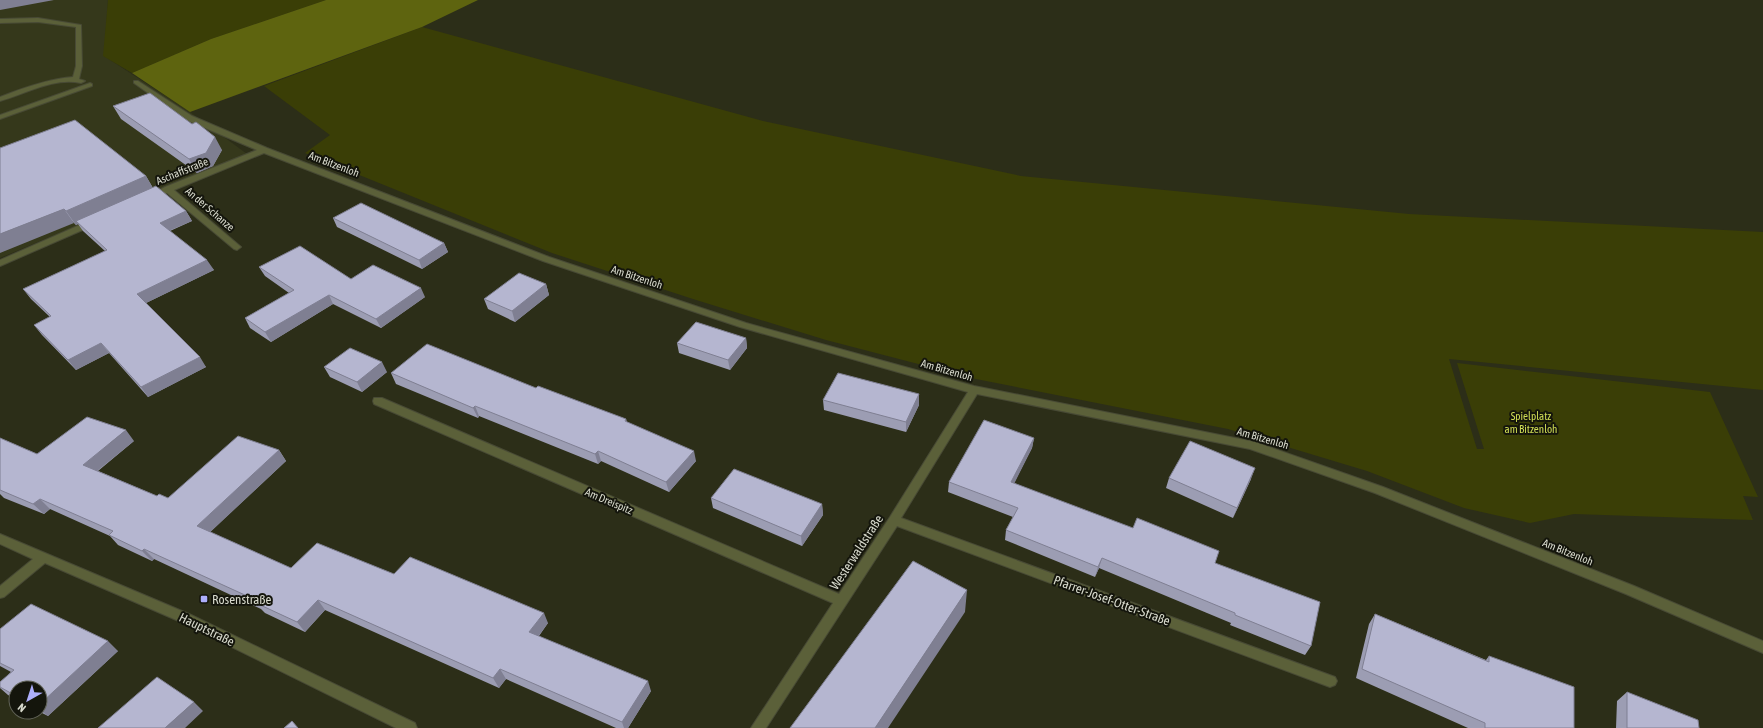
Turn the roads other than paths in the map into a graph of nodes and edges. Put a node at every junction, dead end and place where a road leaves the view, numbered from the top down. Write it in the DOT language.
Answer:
graph roads {
  1 [pos="0,21"];
  2 [pos="76,78"];
  3 [pos="136,82"];
  4 [pos="0,99"];
  5 [pos="0,117"];
  6 [pos="264,150"];
  7 [pos="168,189"];
  8 [pos="140,201"];
  9 [pos="98,220"];
  10 [pos="236,247"];
  11 [pos="0,263"];
  12 [pos="974,390"];
  13 [pos="378,401"];
  14 [pos="894,520"];
  15 [pos="0,539"];
  16 [pos="44,557"];
  17 [pos="0,593"];
  18 [pos="841,601"];
  19 [pos="1763,647"];
  20 [pos="1330,681"];
  21 [pos="410,728"];
  22 [pos="758,728"];
  1 -- 2 [label="street"];
  2 -- 4 [label="street"];
  2 -- 5 [label="street"];
  3 -- 6 [label="street, Am Bitzenloh"];
  6 -- 7 [label="street, Aschaffstraße"];
  6 -- 12 [label="street, Am Bitzenloh"];
  7 -- 8 [label="street, Aschaffstraße"];
  7 -- 10 [label="street, An der Schanze"];
  9 -- 11 [label="street"];
  12 -- 14 [label="street, Westerwaldstraße"];
  12 -- 19 [label="street, Am Bitzenloh"];
  13 -- 18 [label="street, Am Dreispitz"];
  14 -- 18 [label="street, Westerwaldstraße"];
  14 -- 20 [label="street, Pfarrer-Josef-Otter-Straße"];
  15 -- 16 [label="street, Hauptstraße"];
  16 -- 17 [label="street"];
  16 -- 21 [label="street, Hauptstraße"];
  18 -- 22 [label="street, Westerwaldstraße"];
}
